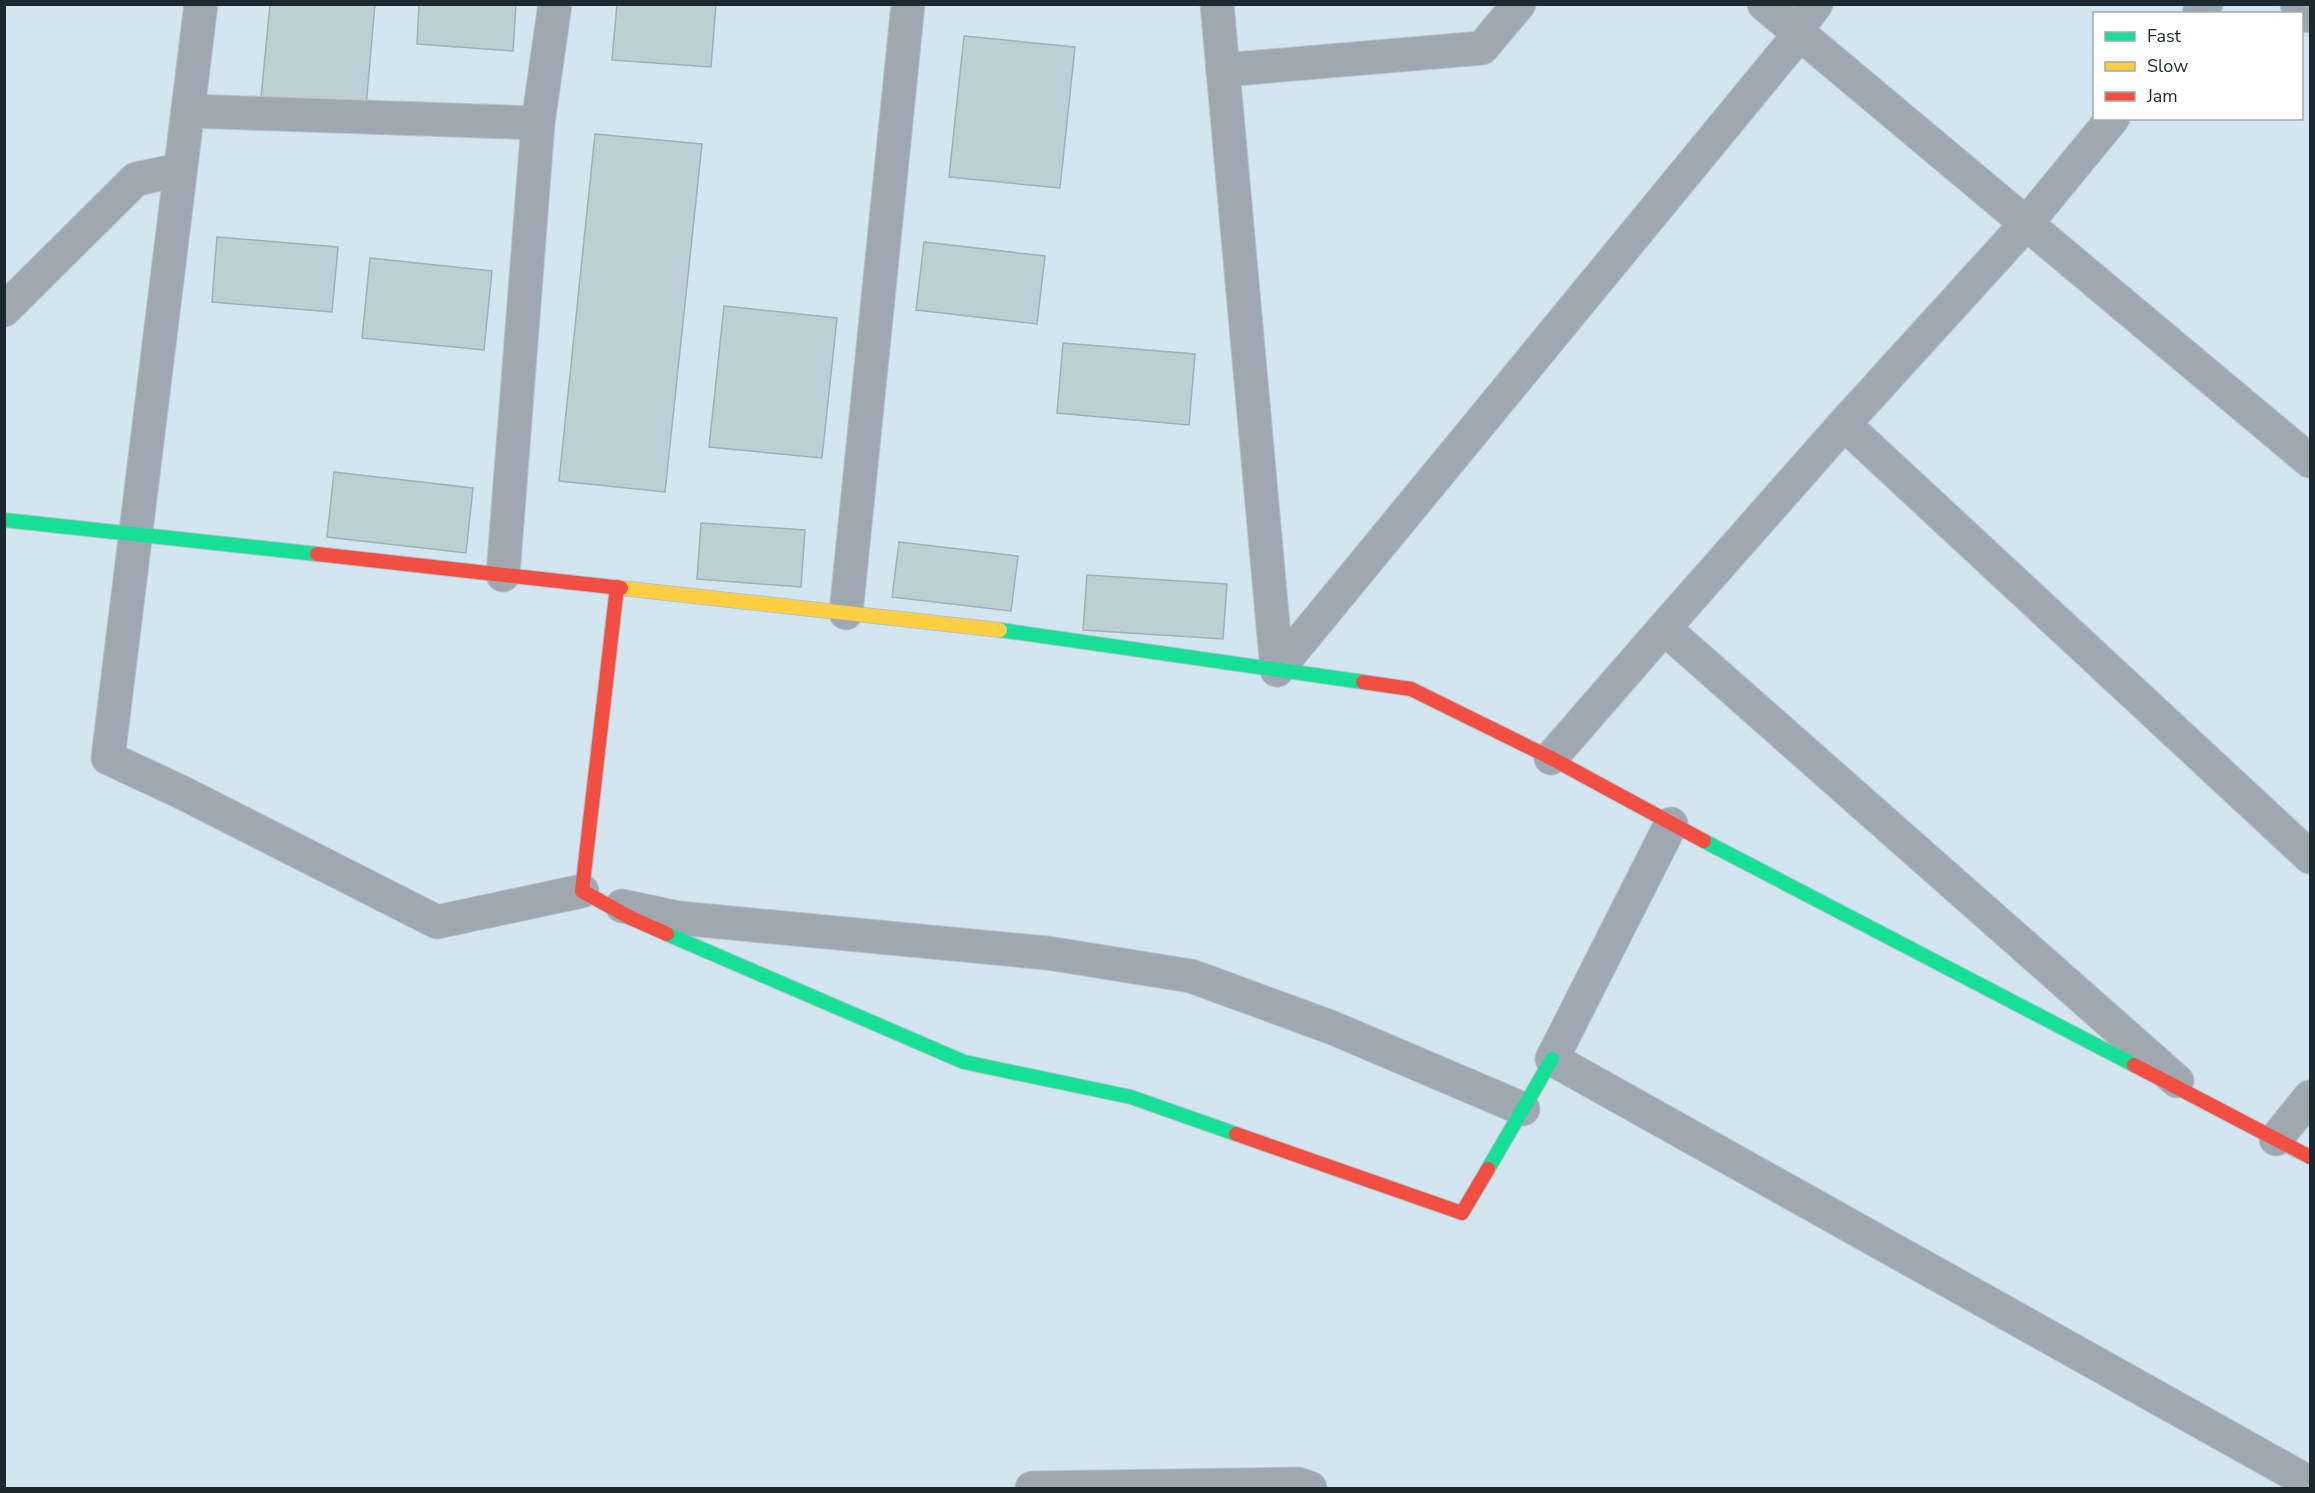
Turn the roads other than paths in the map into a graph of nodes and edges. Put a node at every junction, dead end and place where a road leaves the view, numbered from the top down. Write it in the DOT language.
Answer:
graph roads {
  1 [pos="201,4"];
  2 [pos="555,4"];
  3 [pos="908,4"];
  4 [pos="1217,4"];
  5 [pos="1519,4"];
  6 [pos="1764,4"];
  7 [pos="1815,4"];
  8 [pos="2297,4"];
  9 [pos="2310,16"];
  10 [pos="1796,31"];
  11 [pos="1223,70"];
  12 [pos="188,111"];
  13 [pos="2111,120"];
  14 [pos="538,123"];
  15 [pos="180,170"];
  16 [pos="2026,224"];
  17 [pos="4,310"];
  18 [pos="1844,424"];
  19 [pos="2310,461"];
  20 [pos="4,520"];
  21 [pos="134,534"];
  22 [pos="503,575"];
  23 [pos="617,588"];
  24 [pos="846,613"];
  25 [pos="1664,628"];
  26 [pos="1277,670"];
  27 [pos="1551,758"];
  28 [pos="1671,824"];
  29 [pos="2310,857"];
  30 [pos="591,896"];
  31 [pos="1552,1059"];
  32 [pos="2194,1096"];
  33 [pos="2310,1097"];
  34 [pos="1523,1108"];
  35 [pos="2276,1139"];
  36 [pos="2310,1157"];
  37 [pos="2310,1483"];
  38 [pos="1032,1488"];
  39 [pos="1310,1488"];
  1 -- 12 [label="street"];
  2 -- 14 [label="street"];
  3 -- 24 [label="street"];
  4 -- 11 [label="street"];
  5 -- 11 [label="street"];
  6 -- 10 [label="street"];
  7 -- 10 [label="street"];
  8 -- 9 [label="street"];
  10 -- 16 [label="street"];
  10 -- 26 [label="street"];
  11 -- 26 [label="street"];
  12 -- 14 [label="street"];
  12 -- 15 [label="street"];
  13 -- 16 [label="street"];
  14 -- 22 [label="street"];
  15 -- 17 [label="street"];
  15 -- 21 [label="street"];
  16 -- 18 [label="street"];
  16 -- 19 [label="street"];
  18 -- 25 [label="street"];
  18 -- 29 [label="street"];
  20 -- 21 [label="street"];
  21 -- 22 [label="street"];
  21 -- 30 [label="street"];
  22 -- 23 [label="street"];
  23 -- 24 [label="street"];
  23 -- 30 [label="street"];
  24 -- 26 [label="street"];
  25 -- 27 [label="street"];
  25 -- 32 [label="street"];
  26 -- 27 [label="street"];
  27 -- 28 [label="street"];
  28 -- 31 [label="street"];
  28 -- 32 [label="street"];
  30 -- 34 [label="street"];
  30 -- 34 [label="street"];
  31 -- 34 [label="street"];
  31 -- 37 [label="street"];
  32 -- 35 [label="street"];
  33 -- 35 [label="street"];
  35 -- 36 [label="street"];
  38 -- 39 [label="street"];
}
